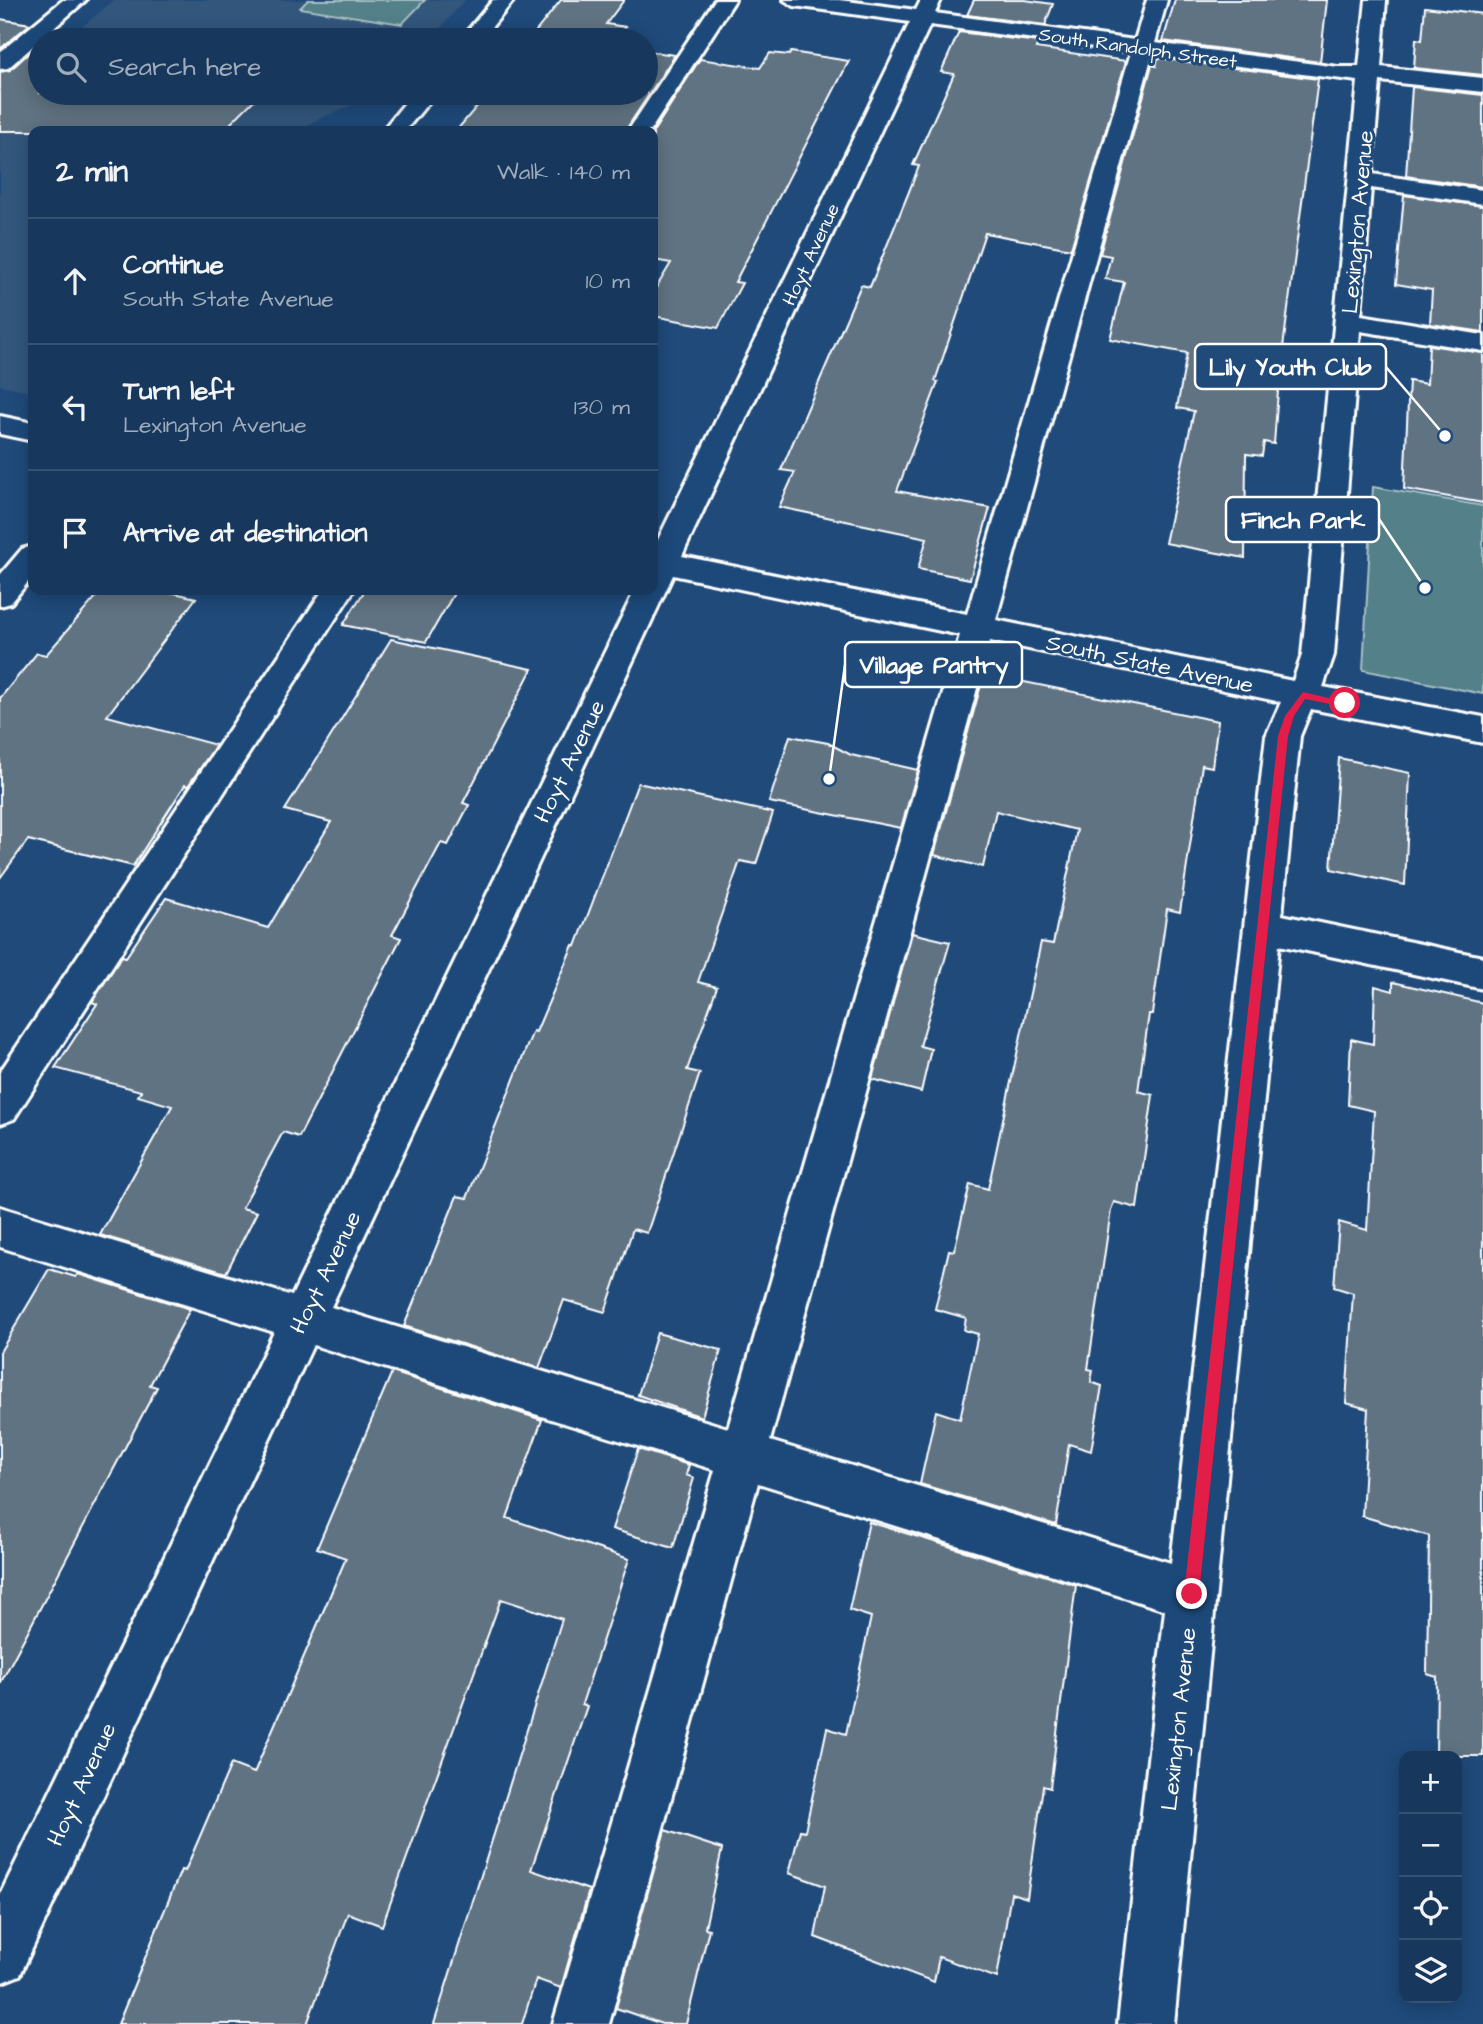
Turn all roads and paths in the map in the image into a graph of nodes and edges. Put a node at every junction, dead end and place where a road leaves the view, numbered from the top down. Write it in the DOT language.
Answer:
graph roads {
  1 [pos="76,0"];
  2 [pos="504,0"];
  3 [pos="725,0"];
  4 [pos="794,0"];
  5 [pos="1157,0"];
  6 [pos="1376,0"];
  7 [pos="927,9"];
  8 [pos="42,28"];
  9 [pos="480,28"];
  10 [pos="28,40"];
  11 [pos="1143,48"];
  12 [pos="0,63"];
  13 [pos="1371,74"];
  14 [pos="1483,85"];
  15 [pos="658,102"];
  16 [pos="415,105"];
  17 [pos="656,105"];
  18 [pos="397,126"];
  19 [pos="642,126"];
  20 [pos="1360,179"];
  21 [pos="1483,197"];
  22 [pos="1348,321"];
  23 [pos="1483,344"];
  24 [pos="0,425"];
  25 [pos="28,431"];
  26 [pos="28,562"];
  27 [pos="658,568"];
  28 [pos="658,575"];
  29 [pos="0,595"];
  30 [pos="336,595"];
  31 [pos="645,595"];
  32 [pos="978,628"];
  33 [pos="1303,695"];
  34 [pos="1483,730"];
  35 [pos="1264,926"];
  36 [pos="1483,973"];
  37 [pos="0,1107"];
  38 [pos="0,1227"];
  39 [pos="302,1320"];
  40 [pos="743,1455"];
  41 [pos="1192,1594"];
  42 [pos="0,1955"];
  43 [pos="581,2024"];
  44 [pos="1146,2024"];
  1 -- 8 [label="street"];
  2 -- 9 [label="street"];
  3 -- 15 [label="street"];
  4 -- 7 [label="street, South Randolph Street"];
  5 -- 11 [label="street"];
  6 -- 13 [label="street, Lexington Avenue"];
  7 -- 11 [label="street, South Randolph Street"];
  7 -- 27 [label="street, Hoyt Avenue"];
  10 -- 12 [label="street"];
  11 -- 13 [label="street, South Randolph Street"];
  11 -- 32 [label="street"];
  13 -- 14 [label="street, South Randolph Street"];
  13 -- 20 [label="street, Lexington Avenue"];
  16 -- 18 [label="street"];
  17 -- 19 [label="street"];
  20 -- 21 [label="street"];
  20 -- 22 [label="street, Lexington Avenue"];
  22 -- 23 [label="street"];
  22 -- 33 [label="street, Lexington Avenue"];
  24 -- 25 [label="street"];
  26 -- 29 [label="street"];
  28 -- 32 [label="street, South State Avenue"];
  30 -- 37 [label="street"];
  31 -- 39 [label="street, Hoyt Avenue"];
  32 -- 33 [label="street, South State Avenue"];
  32 -- 40 [label="street"];
  33 -- 34 [label="street, South State Avenue"];
  33 -- 35 [label="street, Lexington Avenue"];
  35 -- 36 [label="street"];
  35 -- 41 [label="street, Lexington Avenue"];
  38 -- 39 [label="street"];
  39 -- 40 [label="street"];
  39 -- 42 [label="street, Hoyt Avenue"];
  40 -- 41 [label="street"];
  40 -- 43 [label="street"];
  41 -- 44 [label="street, Lexington Avenue"];
}
